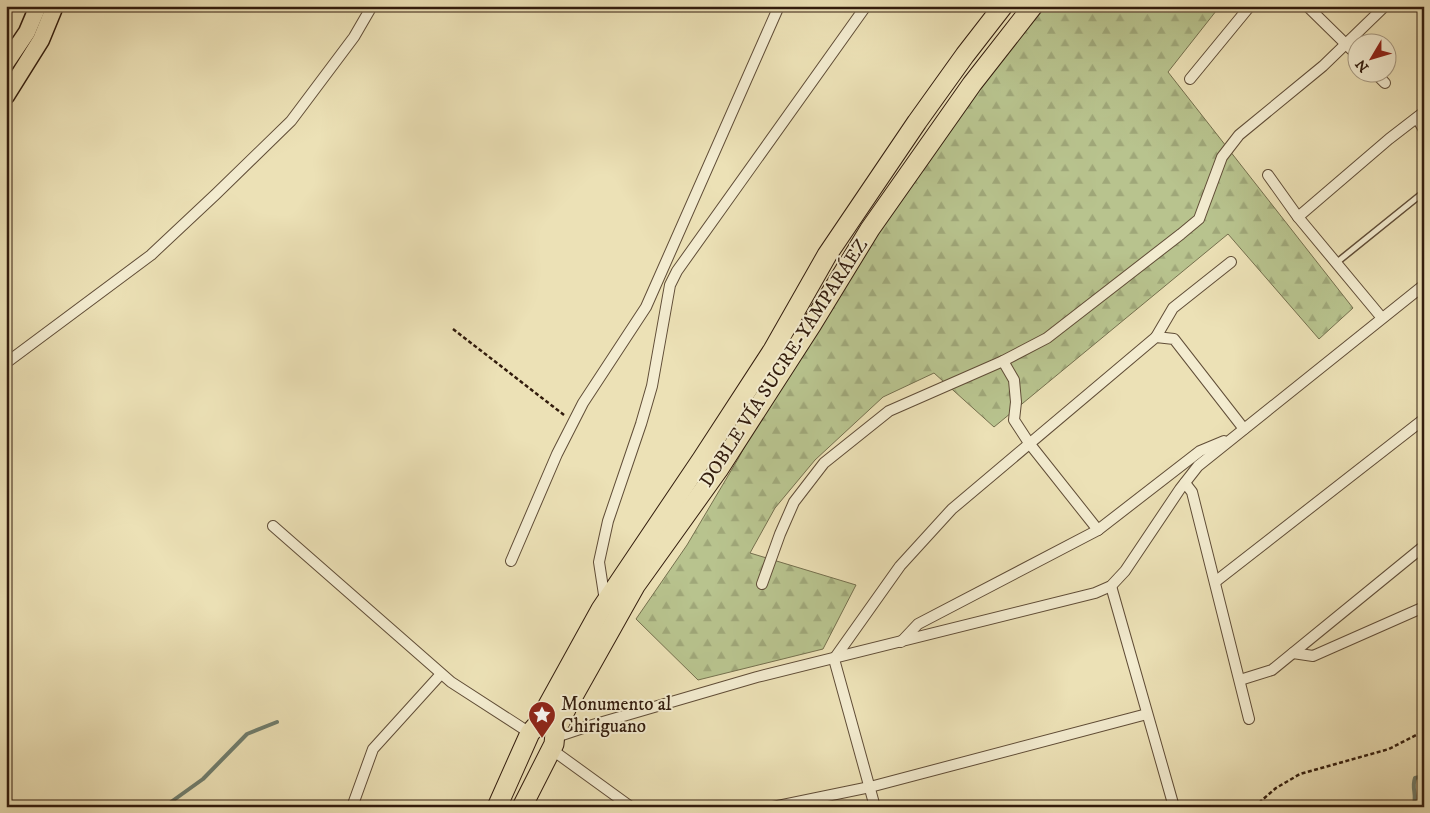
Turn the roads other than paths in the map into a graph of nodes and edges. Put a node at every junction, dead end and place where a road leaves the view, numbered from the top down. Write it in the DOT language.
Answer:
graph roads {
  1 [pos="38,6"];
  2 [pos="55,6"];
  3 [pos="372,6"];
  4 [pos="779,6"];
  5 [pos="866,6"];
  6 [pos="1003,6"];
  7 [pos="1033,6"];
  8 [pos="1250,6"];
  9 [pos="1306,6"];
  10 [pos="1385,6"];
  11 [pos="1346,44"];
  12 [pos="6,62"];
  13 [pos="1190,79"];
  14 [pos="6,96"];
  15 [pos="1420,115"];
  16 [pos="1424,130"];
  17 [pos="1268,175"];
  18 [pos="1424,192"];
  19 [pos="1298,217"];
  20 [pos="1231,262"];
  21 [pos="1336,263"];
  22 [pos="660,276"];
  23 [pos="670,285"];
  24 [pos="1424,285"];
  25 [pos="1382,318"];
  26 [pos="1156,337"];
  27 [pos="1004,361"];
  28 [pos="6,363"];
  29 [pos="1424,419"];
  30 [pos="1240,432"];
  31 [pos="1029,443"];
  32 [pos="1185,483"];
  33 [pos="273,526"];
  34 [pos="1098,530"];
  35 [pos="1424,546"];
  36 [pos="511,561"];
  37 [pos="1215,582"];
  38 [pos="762,584"];
  39 [pos="1111,586"];
  40 [pos="606,602"];
  41 [pos="1424,607"];
  42 [pos="618,616"];
  43 [pos="901,642"];
  44 [pos="1293,653"];
  45 [pos="834,659"];
  46 [pos="441,674"];
  47 [pos="1240,680"];
  48 [pos="1147,714"];
  49 [pos="1249,719"];
  50 [pos="530,736"];
  51 [pos="552,744"];
  52 [pos="870,787"];
  53 [pos="352,807"];
  54 [pos="497,807"];
  55 [pos="522,807"];
  56 [pos="631,807"];
  57 [pos="773,807"];
  58 [pos="874,807"];
  59 [pos="1174,807"];
  1 -- 12 [label="main road"];
  2 -- 14 [label="main road"];
  3 -- 28 [label="street"];
  4 -- 22 [label="street"];
  5 -- 23 [label="street"];
  6 -- 40 [label="highway, DOBLE VÍA SUCRE-YAMPARÁEZ"];
  7 -- 42 [label="highway, DOBLE VÍA SUCRE-YAMPARÁEZ"];
  8 -- 13 [label="street"];
  9 -- 11 [label="street"];
  10 -- 11 [label="street"];
  11 -- 27 [label="street"];
  15 -- 16 [label="street"];
  15 -- 19 [label="street"];
  17 -- 19 [label="street"];
  18 -- 21 [label="lane"];
  19 -- 21 [label="street"];
  20 -- 26 [label="street"];
  21 -- 25 [label="street"];
  22 -- 23 [label="street"];
  22 -- 36 [label="street"];
  23 -- 40 [label="street"];
  24 -- 25 [label="street"];
  25 -- 30 [label="street"];
  26 -- 30 [label="street"];
  26 -- 31 [label="street"];
  27 -- 31 [label="street"];
  27 -- 38 [label="street"];
  29 -- 37 [label="street"];
  30 -- 32 [label="street"];
  30 -- 34 [label="street"];
  31 -- 34 [label="street"];
  31 -- 45 [label="street"];
  32 -- 37 [label="street"];
  32 -- 39 [label="street"];
  33 -- 46 [label="street"];
  34 -- 43 [label="street"];
  35 -- 44 [label="street"];
  37 -- 47 [label="street"];
  39 -- 43 [label="street"];
  39 -- 48 [label="street"];
  40 -- 42 [label="street"];
  40 -- 50 [label="highway, DOBLE VÍA SUCRE-YAMPARÁEZ"];
  41 -- 44 [label="street"];
  42 -- 51 [label="highway, DOBLE VÍA SUCRE-YAMPARÁEZ"];
  43 -- 45 [label="street"];
  44 -- 47 [label="street"];
  45 -- 51 [label="street"];
  45 -- 52 [label="street"];
  46 -- 50 [label="street"];
  46 -- 53 [label="street"];
  47 -- 49 [label="street"];
  48 -- 52 [label="street"];
  48 -- 59 [label="street"];
  50 -- 51 [label="highway"];
  50 -- 51 [label="highway"];
  50 -- 54 [label="highway, DOBLE VÍA SUCRE-YAMPARÁEZ"];
  51 -- 55 [label="highway, DOBLE VÍA SUCRE-YAMPARÁEZ"];
  51 -- 56 [label="street"];
  52 -- 57 [label="street"];
  52 -- 58 [label="street"];
}
